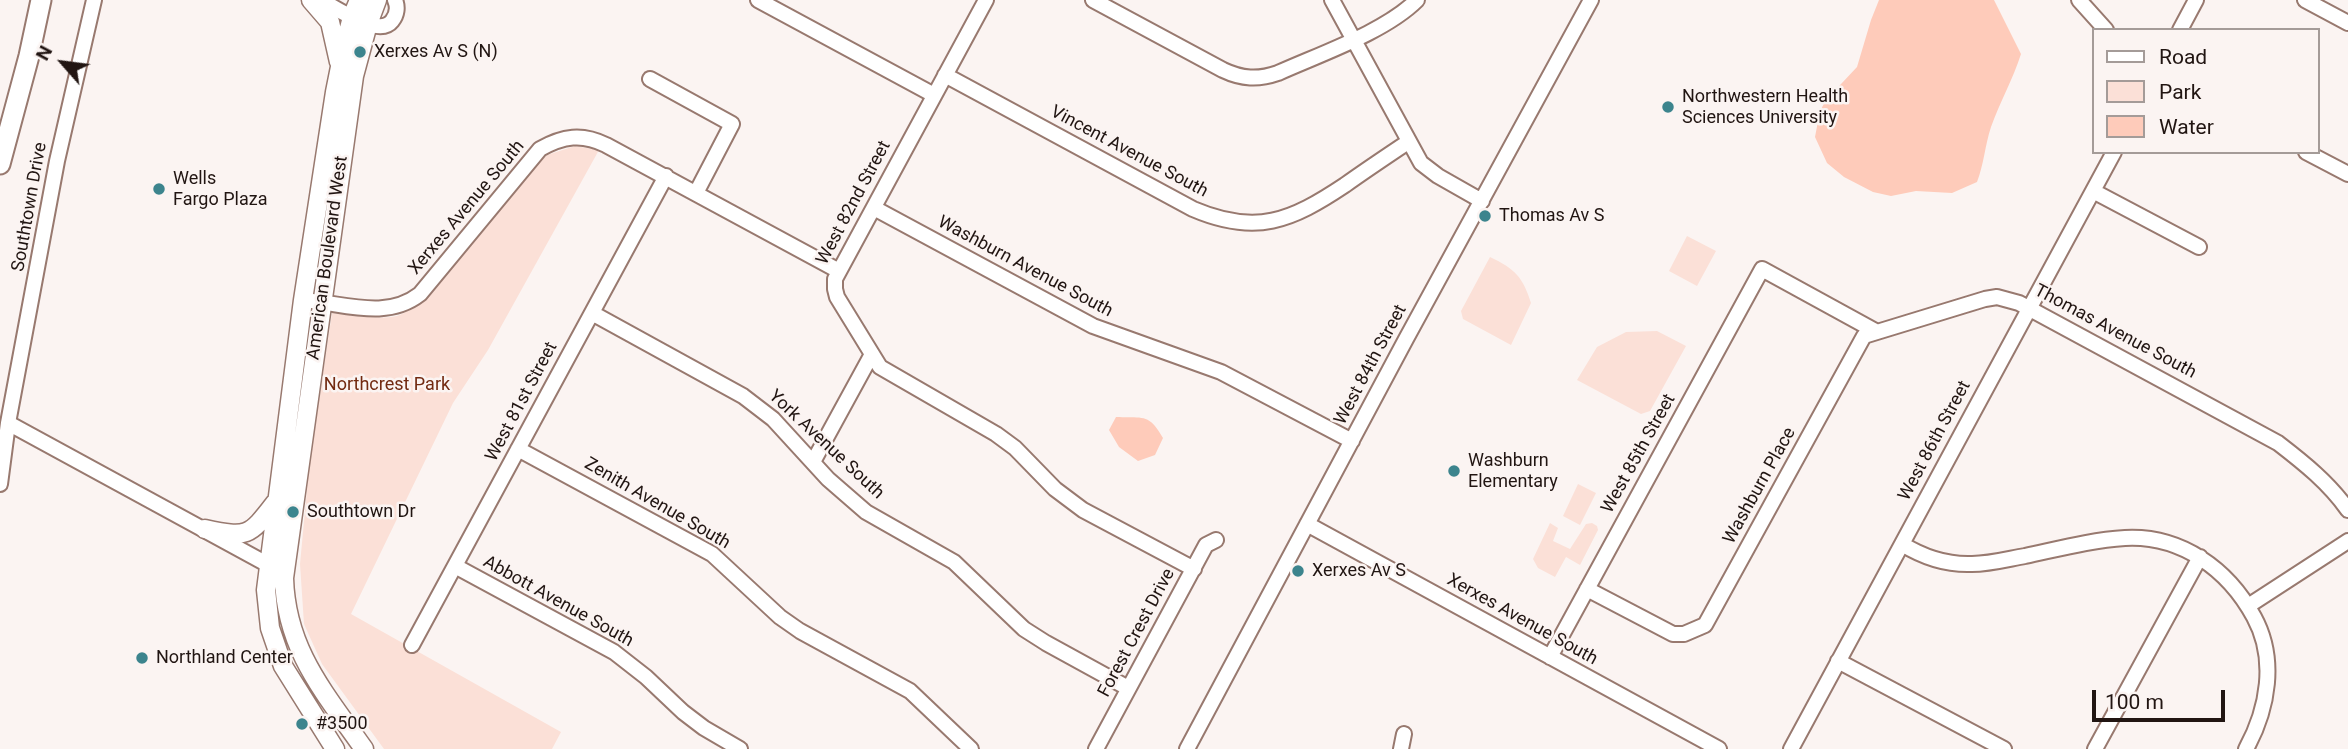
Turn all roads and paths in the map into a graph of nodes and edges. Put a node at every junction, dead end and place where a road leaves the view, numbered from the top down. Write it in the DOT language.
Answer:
graph roads {
  1 [pos="41,0"];
  2 [pos="94,0"];
  3 [pos="311,0"];
  4 [pos="321,0"];
  5 [pos="395,0"];
  6 [pos="758,0"];
  7 [pos="986,0"];
  8 [pos="1093,0"];
  9 [pos="1332,0"];
  10 [pos="1417,0"];
  11 [pos="1591,0"];
  12 [pos="2079,0"];
  13 [pos="2196,0"];
  14 [pos="2305,0"];
  15 [pos="362,8"];
  16 [pos="2348,23"];
  17 [pos="2104,28"];
  18 [pos="2181,28"];
  19 [pos="1353,39"];
  20 [pos="340,66"];
  21 [pos="945,75"];
  22 [pos="650,79"];
  23 [pos="934,95"];
  24 [pos="1409,142"];
  25 [pos="2113,154"];
  26 [pos="2310,154"];
  27 [pos="0,164"];
  28 [pos="2348,174"];
  29 [pos="666,176"];
  30 [pos="2093,191"];
  31 [pos="696,193"];
  32 [pos="1482,201"];
  33 [pos="873,208"];
  34 [pos="2199,247"];
  35 [pos="839,271"];
  36 [pos="303,300"];
  37 [pos="322,302"];
  38 [pos="2029,308"];
  39 [pos="592,313"];
  40 [pos="1877,331"];
  41 [pos="872,354"];
  42 [pos="8,423"];
  43 [pos="1352,441"];
  44 [pos="518,449"];
  45 [pos="813,462"];
  46 [pos="0,484"];
  47 [pos="277,500"];
  48 [pos="2348,510"];
  49 [pos="1307,524"];
  50 [pos="205,530"];
  51 [pos="1216,540"];
  52 [pos="2348,541"];
  53 [pos="1902,544"];
  54 [pos="2200,557"];
  55 [pos="268,565"];
  56 [pos="455,566"];
  57 [pos="1194,569"];
  58 [pos="284,573"];
  59 [pos="1587,589"];
  60 [pos="2248,606"];
  61 [pos="412,645"];
  62 [pos="1550,657"];
  63 [pos="1838,661"];
  64 [pos="1129,688"];
  65 [pos="1404,734"];
  66 [pos="335,749"];
  67 [pos="364,749"];
  68 [pos="740,749"];
  69 [pos="971,749"];
  70 [pos="1096,749"];
  71 [pos="1187,749"];
  72 [pos="1401,749"];
  73 [pos="1719,749"];
  74 [pos="1791,749"];
  75 [pos="2004,749"];
  76 [pos="2095,749"];
  77 [pos="2246,749"];
  1 -- 27 [label="highway"];
  2 -- 42 [label="street, Southtown Drive"];
  3 -- 20 [label="main road"];
  4 -- 15 [label="street"];
  5 -- 15 [label="street"];
  6 -- 23 [label="street"];
  7 -- 21 [label="street, West 82nd Street"];
  8 -- 19 [label="street"];
  9 -- 19 [label="street"];
  10 -- 19 [label="street"];
  11 -- 32 [label="street, West 84th Street"];
  12 -- 17 [label="street"];
  13 -- 18 [label="street"];
  14 -- 16 [label="street"];
  15 -- 20 [label="main road, American Boulevard West"];
  15 -- 37 [label="main road, American Boulevard West"];
  19 -- 24 [label="street"];
  20 -- 36 [label="main road, American Boulevard West"];
  21 -- 23 [label="street, West 82nd Street"];
  21 -- 24 [label="street, Vincent Avenue South"];
  22 -- 31 [label="street"];
  23 -- 33 [label="street, West 82nd Street"];
  24 -- 32 [label="street"];
  25 -- 30 [label="street, West 86th Street"];
  26 -- 28 [label="street"];
  29 -- 31 [label="street, Xerxes Avenue South"];
  29 -- 37 [label="street, Xerxes Avenue South"];
  29 -- 39 [label="street, West 81st Street"];
  30 -- 34 [label="street"];
  30 -- 38 [label="street, West 86th Street"];
  31 -- 35 [label="street, Xerxes Avenue South"];
  32 -- 43 [label="street, West 84th Street"];
  33 -- 35 [label="street, West 82nd Street"];
  33 -- 43 [label="street, Washburn Avenue South"];
  35 -- 41 [label="street, West 82nd Street"];
  36 -- 37 [label="street, Xerxes Avenue South"];
  36 -- 47 [label="main road, American Boulevard West"];
  37 -- 58 [label="main road, American Boulevard West"];
  38 -- 40 [label="street, Thomas Avenue South"];
  38 -- 48 [label="street, Thomas Avenue South"];
  38 -- 53 [label="street, West 86th Street"];
  39 -- 44 [label="street, West 81st Street"];
  39 -- 45 [label="street, York Avenue South"];
  40 -- 59 [label="street, Washburn Place"];
  40 -- 59 [label="street, West 85th Street"];
  41 -- 45 [label="street"];
  41 -- 57 [label="street"];
  42 -- 46 [label="street, Southtown Drive"];
  42 -- 50 [label="street"];
  43 -- 49 [label="street, West 84th Street"];
  44 -- 56 [label="street, West 81st Street"];
  44 -- 69 [label="street, Zenith Avenue South"];
  45 -- 64 [label="street, York Avenue South"];
  47 -- 50 [label="main road"];
  47 -- 55 [label="main road, American Boulevard West"];
  49 -- 62 [label="street, Xerxes Avenue South"];
  49 -- 71 [label="street, West 84th Street"];
  50 -- 55 [label="street"];
  51 -- 57 [label="street, Forest Crest Drive"];
  52 -- 60 [label="street"];
  53 -- 54 [label="street"];
  53 -- 63 [label="street, West 86th Street"];
  54 -- 60 [label="street"];
  54 -- 76 [label="street"];
  55 -- 58 [label="street"];
  55 -- 66 [label="main road, American Boulevard West"];
  56 -- 61 [label="street, West 81st Street"];
  56 -- 68 [label="street, Abbott Avenue South"];
  57 -- 64 [label="street, Forest Crest Drive"];
  58 -- 67 [label="main road, American Boulevard West"];
  59 -- 62 [label="street, West 85th Street"];
  60 -- 77 [label="street"];
  62 -- 73 [label="street, Xerxes Avenue South"];
  63 -- 74 [label="street, West 86th Street"];
  63 -- 75 [label="street"];
  64 -- 70 [label="street, Forest Crest Drive"];
  65 -- 72 [label="street"];
}
